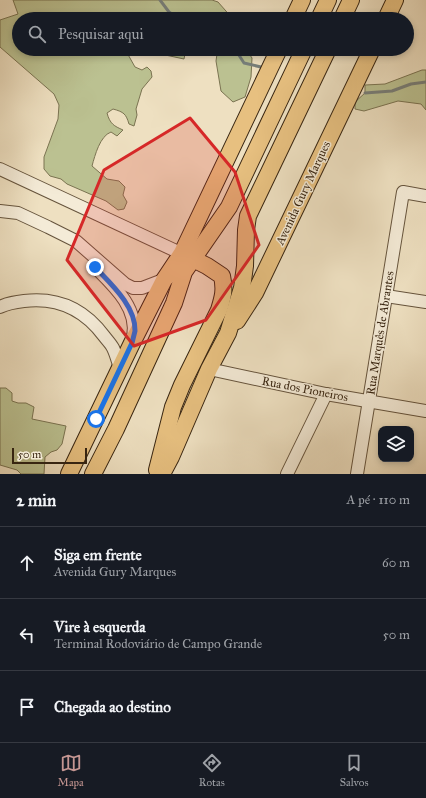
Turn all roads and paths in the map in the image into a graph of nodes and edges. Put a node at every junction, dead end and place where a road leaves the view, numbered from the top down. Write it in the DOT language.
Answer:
graph roads {
  1 [pos="302,0"];
  2 [pos="328,0"];
  3 [pos="351,0"];
  4 [pos="395,0"];
  5 [pos="296,12"];
  6 [pos="322,12"];
  7 [pos="345,12"];
  8 [pos="389,12"];
  9 [pos="275,56"];
  10 [pos="301,56"];
  11 [pos="325,56"];
  12 [pos="369,56"];
  13 [pos="0,169"];
  14 [pos="426,196"];
  15 [pos="0,211"];
  16 [pos="0,217"];
  17 [pos="187,256"];
  18 [pos="184,272"];
  19 [pos="164,280"];
  20 [pos="386,296"];
  21 [pos="426,302"];
  22 [pos="0,307"];
  23 [pos="228,333"];
  24 [pos="132,343"];
  25 [pos="120,368"];
  26 [pos="209,369"];
  27 [pos="326,394"];
  28 [pos="369,401"];
  29 [pos="426,411"];
  30 [pos="69,474"];
  31 [pos="93,474"];
  32 [pos="157,474"];
  33 [pos="162,474"];
  34 [pos="287,474"];
  35 [pos="357,474"];
  1 -- 5 [label="main road"];
  2 -- 6 [label="main road"];
  3 -- 7 [label="main road"];
  4 -- 8 [label="main road"];
  9 -- 17 [label="main road"];
  10 -- 17 [label="main road"];
  11 -- 23 [label="main road, Avenida Gury Marques"];
  12 -- 23 [label="main road, Avenida Gury Marques"];
  13 -- 17 [label="street"];
  14 -- 20 [label="street, Rua Marquês de Abrantes"];
  15 -- 19 [label="street"];
  16 -- 24 [label="street"];
  17 -- 18 [label="main road"];
  17 -- 19 [label="main road"];
  17 -- 32 [label="main road"];
  18 -- 19 [label="street"];
  18 -- 31 [label="main road"];
  19 -- 24 [label="main road"];
  20 -- 21 [label="street"];
  20 -- 28 [label="street, Rua Marquês de Abrantes"];
  22 -- 25 [label="street"];
  23 -- 26 [label="main road, Avenida Gury Marques"];
  24 -- 25 [label="main road"];
  25 -- 30 [label="main road"];
  26 -- 27 [label="street, Rua dos Pioneiros"];
  26 -- 33 [label="main road, Avenida Gury Marques"];
  27 -- 28 [label="street, Rua dos Pioneiros"];
  27 -- 34 [label="street"];
  28 -- 29 [label="street, Rua dos Pioneiros"];
  28 -- 35 [label="street, Rua Marquês de Abrantes"];
}
